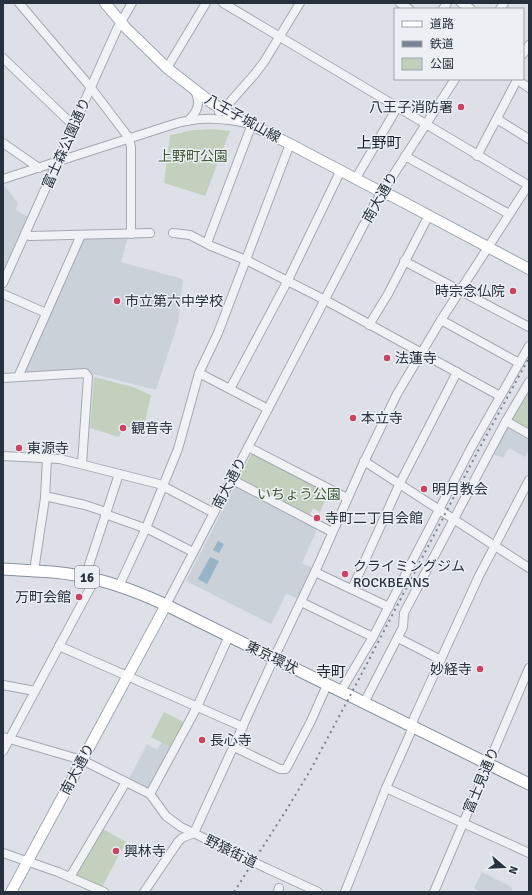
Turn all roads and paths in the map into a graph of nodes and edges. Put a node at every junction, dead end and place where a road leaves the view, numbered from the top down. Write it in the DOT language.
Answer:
graph roads {
  1 [pos="19,3"];
  2 [pos="105,3"];
  3 [pos="132,3"];
  4 [pos="206,3"];
  5 [pos="223,3"];
  6 [pos="300,3"];
  7 [pos="121,22"];
  8 [pos="280,37"];
  9 [pos="3,58"];
  10 [pos="167,68"];
  11 [pos="454,80"];
  12 [pos="517,80"];
  13 [pos="91,88"];
  14 [pos="529,88"];
  15 [pos="195,90"];
  16 [pos="397,108"];
  17 [pos="223,110"];
  18 [pos="208,118"];
  19 [pos="497,119"];
  20 [pos="188,121"];
  21 [pos="252,124"];
  22 [pos="426,125"];
  23 [pos="74,126"];
  24 [pos="129,138"];
  25 [pos="529,139"];
  26 [pos="3,143"];
  27 [pos="290,144"];
  28 [pos="405,156"];
  29 [pos="477,156"];
  30 [pos="57,162"];
  31 [pos="39,168"];
  32 [pos="341,170"];
  33 [pos="356,178"];
  34 [pos="3,179"];
  35 [pos="528,185"];
  36 [pos="381,192"];
  37 [pos="509,214"];
  38 [pos="427,218"];
  39 [pos="150,233"];
  40 [pos="172,233"];
  41 [pos="25,234"];
  42 [pos="131,234"];
  43 [pos="81,235"];
  44 [pos="207,243"];
  45 [pos="486,250"];
  46 [pos="246,260"];
  47 [pos="404,261"];
  48 [pos="529,270"];
  49 [pos="529,276"];
  50 [pos="287,282"];
  51 [pos="3,284"];
  52 [pos="460,291"];
  53 [pos="3,294"];
  54 [pos="325,300"];
  55 [pos="46,313"];
  56 [pos="441,320"];
  57 [pos="369,325"];
  58 [pos="529,326"];
  59 [pos="529,346"];
  60 [pos="422,354"];
  61 [pos="519,363"];
  62 [pos="457,372"];
  63 [pos="199,373"];
  64 [pos="18,377"];
  65 [pos="3,378"];
  66 [pos="529,382"];
  67 [pos="230,389"];
  68 [pos="500,396"];
  69 [pos="268,409"];
  70 [pos="506,421"];
  71 [pos="529,434"];
  72 [pos="248,447"];
  73 [pos="3,456"];
  74 [pos="47,458"];
  75 [pos="364,461"];
  76 [pos="82,464"];
  77 [pos="119,474"];
  78 [pos="231,479"];
  79 [pos="529,480"];
  80 [pos="400,484"];
  81 [pos="163,486"];
  82 [pos="45,498"];
  83 [pos="347,498"];
  84 [pos="439,509"];
  85 [pos="106,513"];
  86 [pos="214,513"];
  87 [pos="454,518"];
  88 [pos="146,528"];
  89 [pos="332,532"];
  90 [pos="494,545"];
  91 [pos="193,552"];
  92 [pos="529,568"];
  93 [pos="3,569"];
  94 [pos="34,571"];
  95 [pos="315,572"];
  96 [pos="90,578"];
  97 [pos="118,586"];
  98 [pos="352,589"];
  99 [pos="301,602"];
  100 [pos="166,605"];
  101 [pos="389,607"];
  102 [pos="229,636"];
  103 [pos="374,637"];
  104 [pos="398,638"];
  105 [pos="59,646"];
  106 [pos="274,658"];
  107 [pos="441,660"];
  108 [pos="529,668"];
  109 [pos="128,676"];
  110 [pos="327,685"];
  111 [pos="3,687"];
  112 [pos="35,691"];
  113 [pos="341,691"];
  114 [pos="364,703"];
  115 [pos="197,706"];
  116 [pos="243,726"];
  117 [pos="412,727"];
  118 [pos="6,738"];
  119 [pos="234,747"];
  120 [pos="3,751"];
  121 [pos="82,760"];
  122 [pos="488,764"];
  123 [pos="126,782"];
  124 [pos="529,784"];
  125 [pos="386,788"];
  126 [pos="150,794"];
  127 [pos="463,823"];
  128 [pos="194,833"];
  129 [pos="3,853"];
  130 [pos="529,853"];
  131 [pos="28,862"];
  132 [pos="70,877"];
  133 [pos="11,892"];
  134 [pos="104,892"];
  135 [pos="144,892"];
  136 [pos="318,892"];
  137 [pos="345,892"];
  138 [pos="434,892"];
  1 -- 13 [label="street"];
  2 -- 7 [label="main road, 八王子城山線"];
  3 -- 7 [label="street, 富士森公園通り"];
  4 -- 10 [label="street"];
  5 -- 8 [label="street"];
  6 -- 8 [label="street"];
  7 -- 10 [label="main road, 八王子城山線"];
  7 -- 13 [label="street, 富士森公園通り"];
  8 -- 16 [label="street"];
  8 -- 17 [label="street"];
  9 -- 23 [label="street"];
  10 -- 15 [label="main road, 八王子城山線"];
  11 -- 22 [label="street, 南大通り"];
  12 -- 14 [label="street"];
  12 -- 19 [label="street"];
  13 -- 23 [label="street, 富士森公園通り"];
  13 -- 24 [label="street"];
  15 -- 17 [label="main road, 八王子城山線"];
  15 -- 20 [label="street"];
  16 -- 22 [label="street"];
  16 -- 33 [label="street"];
  17 -- 18 [label="street"];
  17 -- 21 [label="main road, 八王子城山線"];
  18 -- 20 [label="street"];
  18 -- 21 [label="street"];
  19 -- 25 [label="street"];
  19 -- 29 [label="street"];
  20 -- 24 [label="street"];
  21 -- 27 [label="main road, 八王子城山線"];
  21 -- 44 [label="street"];
  22 -- 28 [label="street, 南大通り"];
  22 -- 29 [label="street"];
  23 -- 30 [label="street, 富士森公園通り"];
  24 -- 30 [label="street"];
  24 -- 42 [label="street"];
  26 -- 31 [label="street"];
  27 -- 32 [label="main road, 八王子城山線"];
  27 -- 46 [label="street"];
  28 -- 36 [label="street, 南大通り"];
  28 -- 37 [label="street"];
  29 -- 35 [label="street"];
  30 -- 31 [label="street"];
  30 -- 41 [label="street, 富士森公園通り"];
  31 -- 34 [label="street"];
  32 -- 33 [label="main road, 八王子城山線"];
  32 -- 50 [label="street"];
  33 -- 36 [label="main road, 八王子城山線"];
  35 -- 37 [label="street"];
  36 -- 38 [label="main road, 八王子城山線"];
  36 -- 54 [label="street, 南大通り"];
  37 -- 45 [label="street"];
  38 -- 45 [label="main road, 八王子城山線"];
  38 -- 47 [label="street"];
  39 -- 42 [label="street"];
  40 -- 44 [label="street"];
  41 -- 43 [label="street"];
  41 -- 51 [label="street, 富士森公園通り"];
  42 -- 43 [label="street"];
  43 -- 55 [label="street"];
  44 -- 46 [label="street"];
  45 -- 48 [label="main road, 八王子城山線"];
  45 -- 49 [label="main road, 八王子城山線"];
  45 -- 52 [label="street"];
  46 -- 50 [label="street"];
  46 -- 63 [label="street"];
  47 -- 52 [label="street"];
  47 -- 57 [label="street"];
  50 -- 54 [label="street"];
  50 -- 67 [label="street"];
  52 -- 56 [label="street"];
  52 -- 58 [label="street"];
  53 -- 55 [label="street"];
  54 -- 57 [label="street"];
  54 -- 69 [label="street, 南大通り"];
  55 -- 64 [label="street"];
  56 -- 60 [label="street"];
  56 -- 61 [label="street"];
  57 -- 60 [label="street"];
  59 -- 61 [label="street"];
  60 -- 62 [label="street"];
  60 -- 75 [label="street"];
  61 -- 68 [label="street"];
  62 -- 68 [label="street"];
  62 -- 80 [label="street"];
  63 -- 67 [label="street"];
  63 -- 81 [label="street"];
  64 -- 65 [label="street"];
  64 -- 76 [label="street"];
  66 -- 70 [label="street"];
  67 -- 69 [label="street"];
  68 -- 84 [label="street"];
  69 -- 72 [label="street, 南大通り"];
  70 -- 71 [label="street"];
  70 -- 87 [label="street"];
  72 -- 78 [label="street, 南大通り"];
  72 -- 83 [label="street"];
  73 -- 74 [label="street"];
  74 -- 76 [label="street"];
  74 -- 82 [label="street"];
  75 -- 80 [label="street"];
  75 -- 83 [label="street"];
  76 -- 77 [label="street"];
  77 -- 81 [label="street"];
  77 -- 85 [label="street"];
  78 -- 86 [label="street, 南大通り"];
  78 -- 89 [label="street"];
  79 -- 90 [label="street"];
  80 -- 84 [label="street"];
  80 -- 98 [label="street"];
  81 -- 86 [label="street"];
  81 -- 88 [label="street"];
  82 -- 85 [label="street"];
  82 -- 94 [label="street"];
  83 -- 89 [label="street"];
  84 -- 87 [label="street"];
  84 -- 101 [label="street"];
  85 -- 88 [label="street"];
  85 -- 96 [label="street"];
  86 -- 91 [label="street, 南大通り"];
  87 -- 90 [label="street"];
  87 -- 104 [label="street"];
  88 -- 91 [label="street"];
  88 -- 97 [label="street"];
  89 -- 95 [label="street"];
  90 -- 92 [label="street"];
  90 -- 107 [label="street"];
  91 -- 100 [label="street, 南大通り"];
  93 -- 94 [label="highway, 東京環状 / 16"];
  94 -- 96 [label="highway, 東京環状 / 16"];
  95 -- 98 [label="street"];
  95 -- 99 [label="street"];
  96 -- 97 [label="highway, 東京環状 / 16"];
  96 -- 105 [label="street"];
  97 -- 100 [label="highway, 東京環状 / 16"];
  98 -- 101 [label="street"];
  99 -- 103 [label="street"];
  99 -- 106 [label="street"];
  100 -- 102 [label="highway, 東京環状 / 16"];
  100 -- 109 [label="main road, 南大通り"];
  101 -- 103 [label="street"];
  102 -- 106 [label="highway, 東京環状 / 16"];
  102 -- 115 [label="street"];
  103 -- 113 [label="street"];
  104 -- 107 [label="street"];
  104 -- 114 [label="street"];
  105 -- 109 [label="street"];
  105 -- 112 [label="street"];
  106 -- 110 [label="highway, 東京環状 / 16"];
  106 -- 116 [label="street"];
  107 -- 117 [label="street"];
  108 -- 122 [label="street, 富士見通り"];
  109 -- 115 [label="street"];
  109 -- 121 [label="main road, 南大通り"];
  110 -- 113 [label="highway, 東京環状 / 16"];
  110 -- 119 [label="street"];
  111 -- 112 [label="street"];
  112 -- 118 [label="street"];
  113 -- 114 [label="highway, 東京環状 / 16"];
  114 -- 117 [label="highway, 東京環状 / 16"];
  115 -- 116 [label="street"];
  115 -- 126 [label="street"];
  116 -- 119 [label="street"];
  117 -- 122 [label="highway, 東京環状 / 16"];
  117 -- 125 [label="street"];
  118 -- 120 [label="street"];
  118 -- 121 [label="street"];
  119 -- 128 [label="street"];
  121 -- 123 [label="street"];
  121 -- 131 [label="main road, 南大通り"];
  122 -- 124 [label="highway, 東京環状 / 16"];
  122 -- 127 [label="street, 富士見通り"];
  123 -- 126 [label="street"];
  123 -- 132 [label="street"];
  125 -- 127 [label="street"];
  125 -- 137 [label="street"];
  126 -- 128 [label="street"];
  127 -- 130 [label="street"];
  127 -- 138 [label="street, 富士見通り"];
  128 -- 135 [label="street, 野猿街道"];
  128 -- 136 [label="street, 野猿街道, bridge"];
  129 -- 131 [label="street"];
  131 -- 132 [label="street"];
  131 -- 133 [label="main road, 南大通り"];
  132 -- 134 [label="street"];
}
